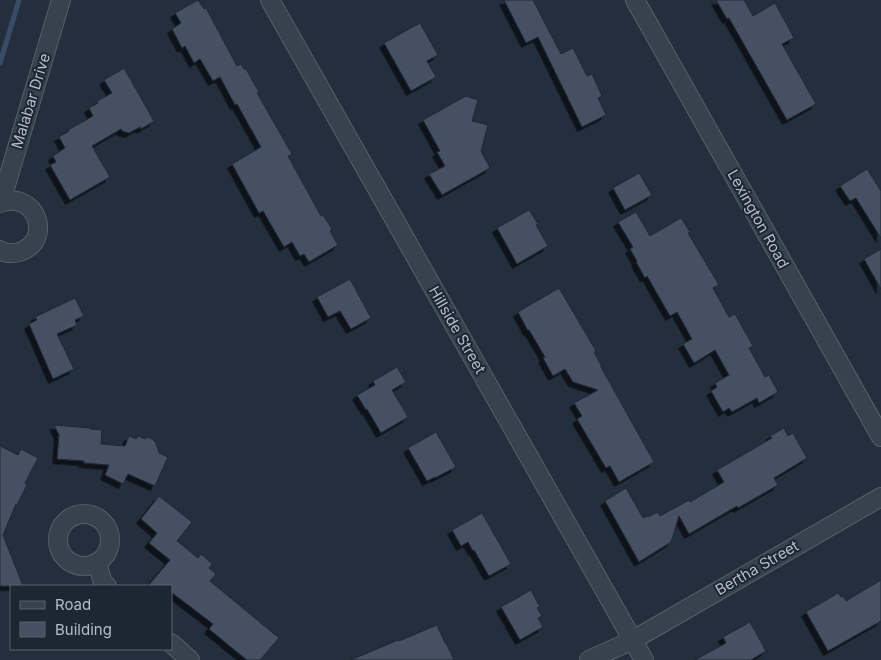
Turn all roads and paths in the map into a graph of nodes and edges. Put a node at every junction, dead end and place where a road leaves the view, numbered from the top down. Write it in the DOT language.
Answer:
graph roads {
  1 [pos="61,0"];
  2 [pos="270,0"];
  3 [pos="635,0"];
  4 [pos="1,203"];
  5 [pos="0,250"];
  6 [pos="881,437"];
  7 [pos="881,497"];
  8 [pos="97,563"];
  9 [pos="106,585"];
  10 [pos="633,640"];
  11 [pos="172,644"];
  12 [pos="190,660"];
  13 [pos="589,660"];
  14 [pos="644,660"];
  1 -- 4 [label="street, Malabar Drive"];
  2 -- 10 [label="street, Hillside Street"];
  3 -- 6 [label="street, Lexington Road"];
  4 -- 5 [label="street, Malabar Drive"];
  7 -- 10 [label="street, Bertha Street"];
  8 -- 9 [label="street"];
  10 -- 13 [label="street, Bertha Street"];
  10 -- 14 [label="street, Hillside Street"];
  11 -- 12 [label="street"];
}
